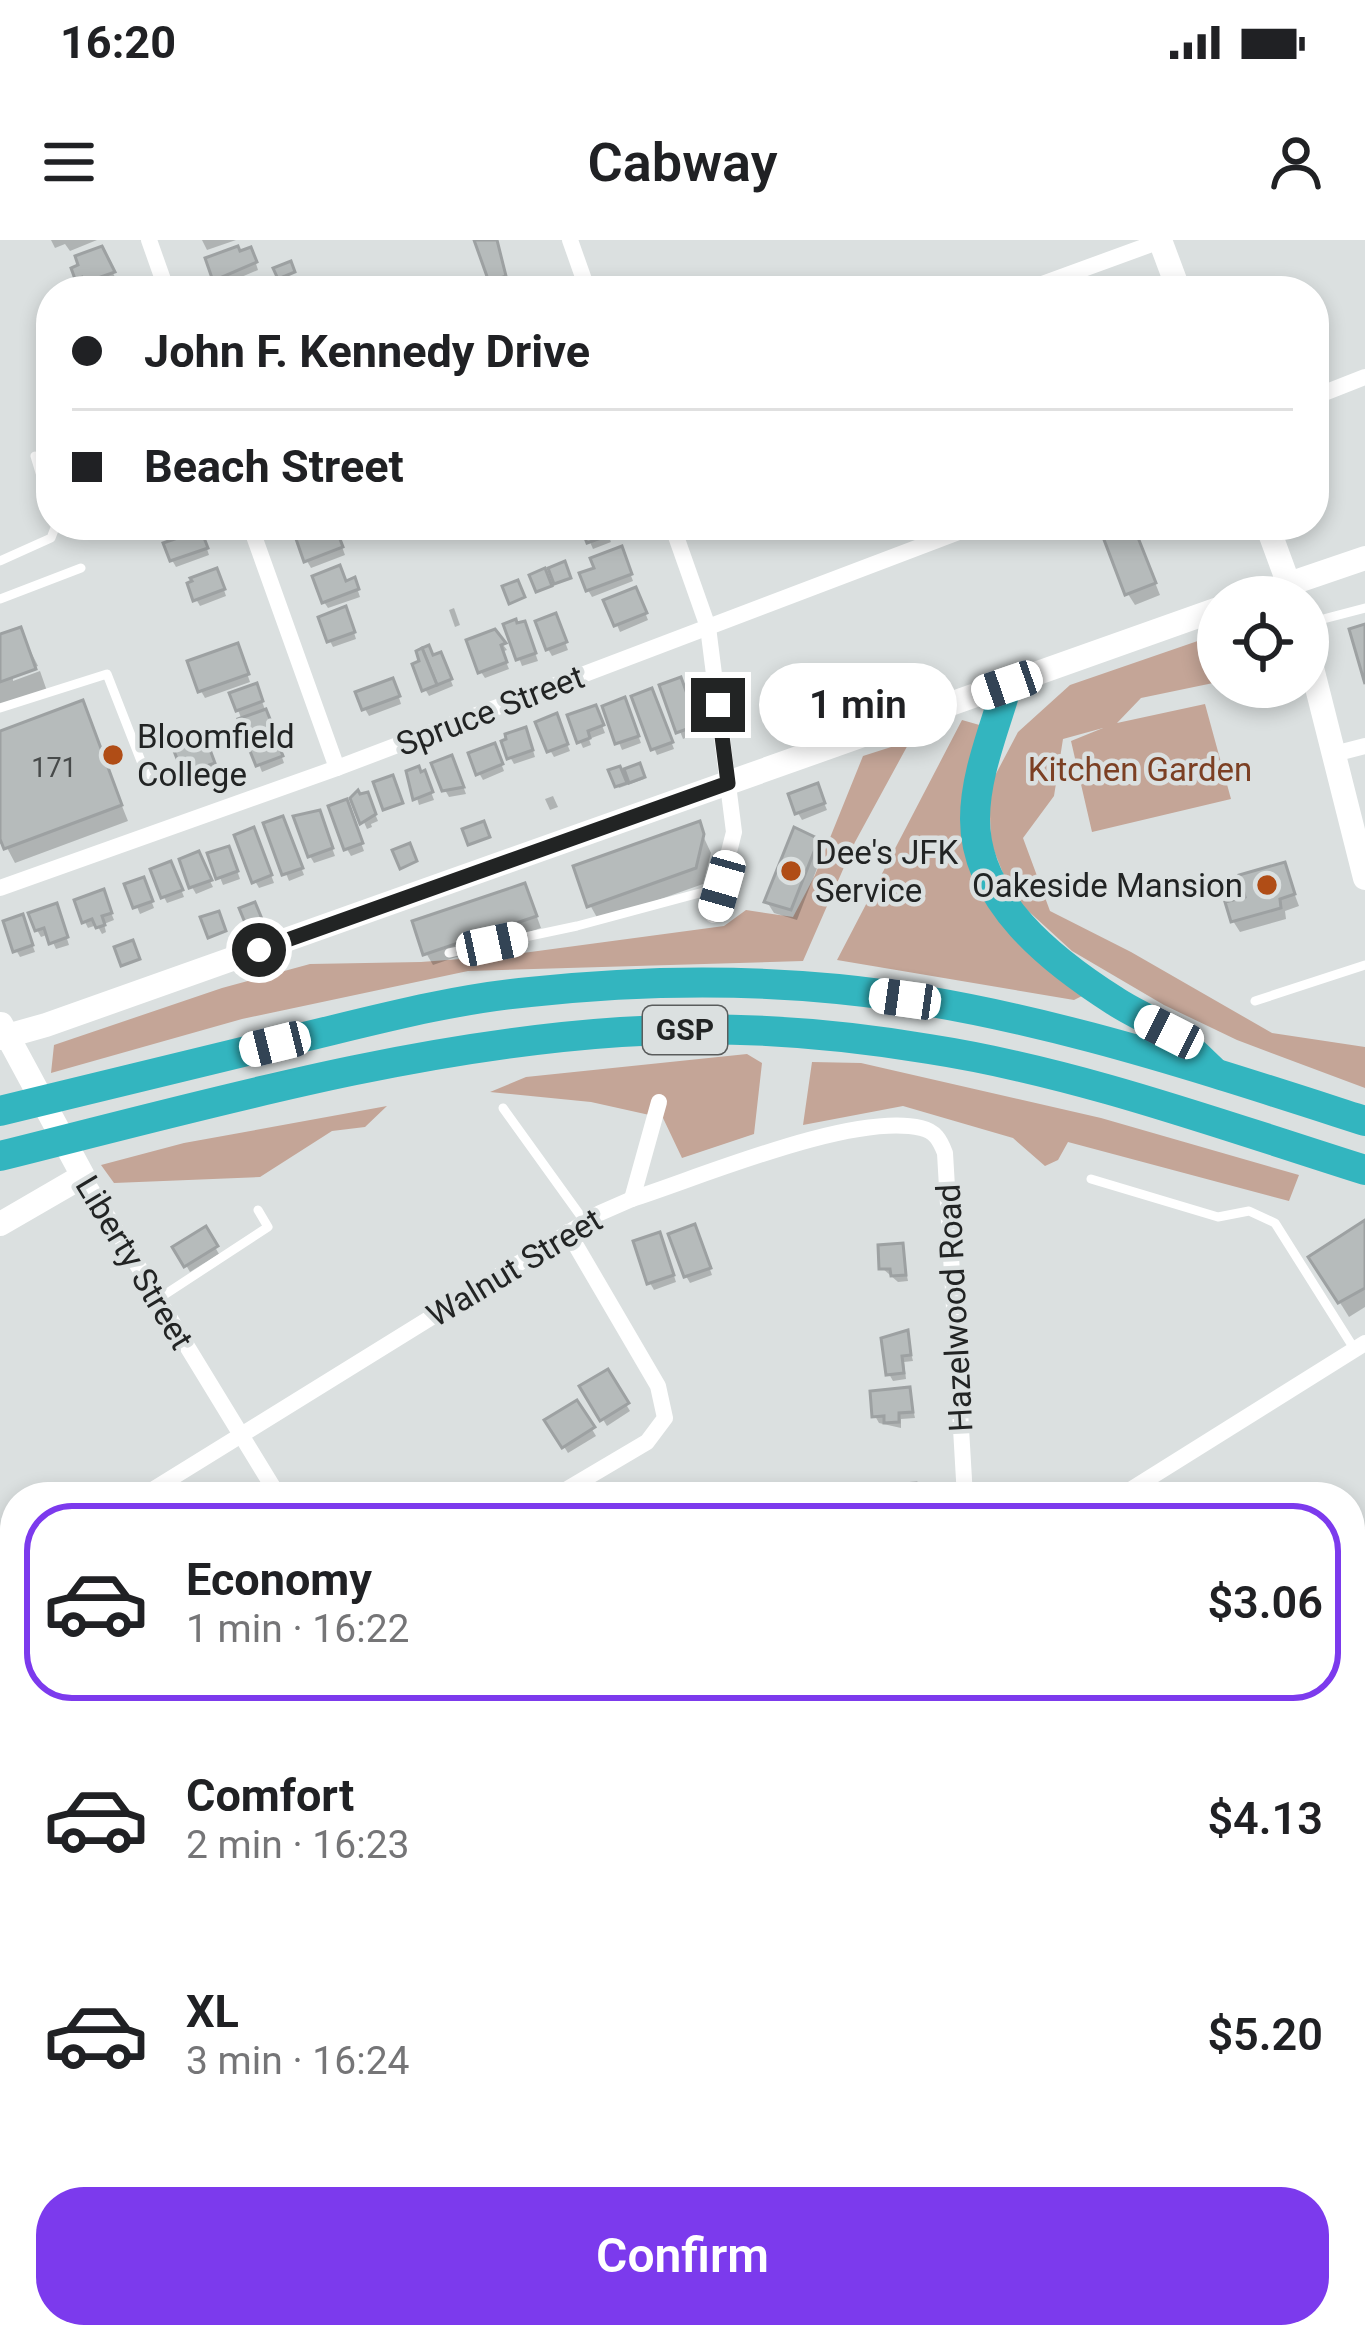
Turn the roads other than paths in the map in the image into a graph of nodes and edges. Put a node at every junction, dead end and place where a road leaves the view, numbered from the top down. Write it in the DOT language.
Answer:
graph roads {
  1 [pos="148,240"];
  2 [pos="570,240"];
  3 [pos="1160,240"];
  4 [pos="161,276"];
  5 [pos="583,276"];
  6 [pos="1063,276"];
  7 [pos="1173,276"];
  8 [pos="1365,377"];
  9 [pos="1329,391"];
  10 [pos="35,456"];
  11 [pos="36,459"];
  12 [pos="47,540"];
  13 [pos="255,540"];
  14 [pos="677,540"];
  15 [pos="937,540"];
  16 [pos="1273,540"];
  17 [pos="1365,558"];
  18 [pos="0,561"];
  19 [pos="81,568"];
  20 [pos="1286,576"];
  21 [pos="1323,576"];
  22 [pos="0,599"];
  23 [pos="1365,608"];
  24 [pos="1197,617"];
  25 [pos="1329,617"];
  26 [pos="708,627"];
  27 [pos="1007,685"];
  28 [pos="0,708"];
  29 [pos="1322,708"];
  30 [pos="1365,746"];
  31 [pos="1334,754"];
  32 [pos="337,769"];
  33 [pos="728,783"];
  34 [pos="149,784"];
  35 [pos="1365,878"];
  36 [pos="722,886"];
  37 [pos="0,888"];
  38 [pos="713,915"];
  39 [pos="449,953"];
  40 [pos="1365,965"];
  41 [pos="1255,1000"];
  42 [pos="2,1032"];
  43 [pos="1216,1074"];
  44 [pos="659,1102"];
  45 [pos="503,1108"];
  46 [pos="0,1109"];
  47 [pos="1365,1121"];
  48 [pos="923,1128"];
  49 [pos="0,1158"];
  50 [pos="76,1161"];
  51 [pos="1365,1170"];
  52 [pos="1091,1179"];
  53 [pos="632,1199"];
  54 [pos="258,1210"];
  55 [pos="8,1222"];
  56 [pos="585,1222"];
  57 [pos="568,1232"];
  58 [pos="158,1299"];
  59 [pos="1360,1347"];
  60 [pos="240,1434"];
  61 [pos="165,1482"];
  62 [pos="270,1482"];
  63 [pos="579,1482"];
  64 [pos="964,1482"];
  65 [pos="1143,1482"];
  1 -- 4 [label="street"];
  2 -- 5 [label="street"];
  3 -- 6 [label="street"];
  3 -- 7 [label="main road"];
  8 -- 9 [label="street"];
  10 -- 11 [label="lane"];
  12 -- 18 [label="lane"];
  13 -- 32 [label="street"];
  14 -- 26 [label="street"];
  15 -- 26 [label="street, Spruce Street"];
  16 -- 20 [label="main road"];
  17 -- 21 [label="main road"];
  19 -- 22 [label="lane"];
  23 -- 25 [label="lane"];
  24 -- 27 [label="main road"];
  26 -- 32 [label="street, Spruce Street"];
  26 -- 33 [label="street"];
  27 -- 33 [label="main road"];
  27 -- 43 [label="highway"];
  28 -- 34 [label="lane"];
  29 -- 31 [label="main road"];
  30 -- 31 [label="street"];
  31 -- 35 [label="main road"];
  32 -- 37 [label="street, Spruce Street"];
  33 -- 36 [label="street"];
  33 -- 42 [label="main road"];
  36 -- 38 [label="street"];
  36 -- 39 [label="lane"];
  40 -- 41 [label="lane"];
  42 -- 50 [label="main road, Liberty Street"];
  43 -- 46 [label="highway, GSP"];
  43 -- 47 [label="highway, GSP"];
  44 -- 53 [label="street"];
  45 -- 56 [label="lane"];
  48 -- 53 [label="street, Walnut Street"];
  48 -- 64 [label="street, Hazelwood Road"];
  49 -- 50 [label="highway"];
  50 -- 51 [label="highway, GSP"];
  50 -- 55 [label="main road"];
  50 -- 58 [label="street, Liberty Street"];
  52 -- 59 [label="lane"];
  53 -- 56 [label="street, Walnut Street"];
  54 -- 58 [label="lane"];
  56 -- 57 [label="street, Walnut Street"];
  57 -- 60 [label="street, Walnut Street"];
  57 -- 63 [label="street"];
  58 -- 60 [label="street, Liberty Street"];
  59 -- 65 [label="street"];
  60 -- 61 [label="street, Walnut Street"];
  60 -- 62 [label="street, Liberty Street"];
}
